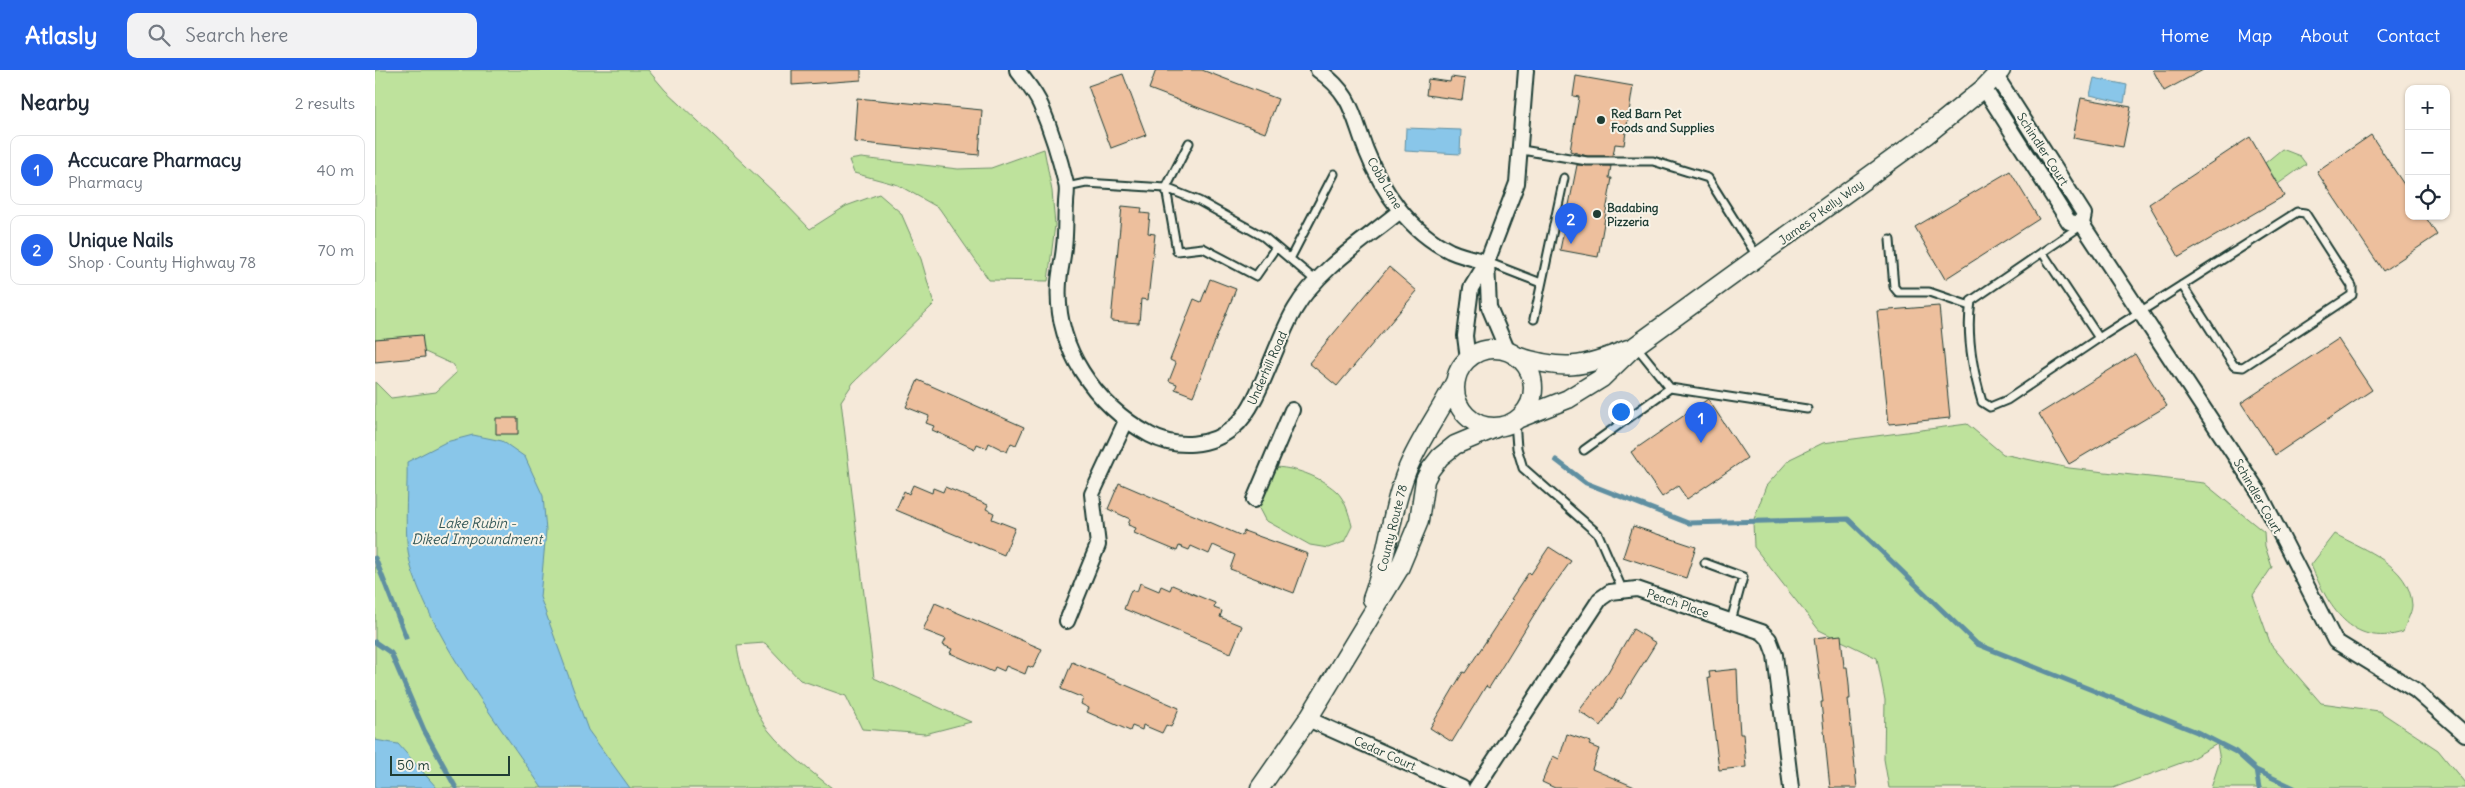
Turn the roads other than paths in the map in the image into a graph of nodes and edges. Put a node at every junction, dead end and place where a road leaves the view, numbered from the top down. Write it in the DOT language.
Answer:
graph roads {
  1 [pos="1017,70"];
  2 [pos="1318,70"];
  3 [pos="1526,70"];
  4 [pos="1993,78"];
  5 [pos="1189,143"];
  6 [pos="1522,150"];
  7 [pos="1334,174"];
  8 [pos="1564,178"];
  9 [pos="1067,187"];
  10 [pos="1165,188"];
  11 [pos="1400,211"];
  12 [pos="2082,224"];
  13 [pos="1890,240"];
  14 [pos="1276,247"];
  15 [pos="2042,252"];
  16 [pos="1290,258"];
  17 [pos="1758,258"];
  18 [pos="1487,262"];
  19 [pos="1315,280"];
  20 [pos="1541,283"];
  21 [pos="2182,285"];
  22 [pos="1970,306"];
  23 [pos="2140,312"];
  24 [pos="1534,319"];
  25 [pos="2099,338"];
  26 [pos="1635,346"];
  27 [pos="1512,354"];
  28 [pos="1468,359"];
  29 [pos="1456,380"];
  30 [pos="1670,388"];
  31 [pos="1807,409"];
  32 [pos="1292,410"];
  33 [pos="1518,419"];
  34 [pos="1126,421"];
  35 [pos="1498,427"];
  36 [pos="1584,450"];
  37 [pos="1254,500"];
  38 [pos="1705,564"];
  39 [pos="1622,589"];
  40 [pos="1067,621"];
  41 [pos="1731,621"];
  42 [pos="1363,626"];
  43 [pos="1308,719"];
  44 [pos="2465,734"];
  45 [pos="1261,788"];
  46 [pos="1462,788"];
  47 [pos="1476,788"];
  48 [pos="1791,788"];
  1 -- 9 [label="street, Underhill Road"];
  2 -- 11 [label="street, Cobb Lane"];
  3 -- 6 [label="street"];
  4 -- 12 [label="street, Schindler Court"];
  4 -- 17 [label="street, James P Kelly Way"];
  5 -- 10 [label="lane"];
  6 -- 17 [label="lane"];
  6 -- 18 [label="street"];
  7 -- 16 [label="lane"];
  8 -- 20 [label="lane"];
  9 -- 10 [label="lane"];
  9 -- 34 [label="street, Underhill Road"];
  10 -- 14 [label="lane"];
  10 -- 14 [label="lane"];
  11 -- 18 [label="street, Cobb Lane"];
  11 -- 19 [label="street, Underhill Road"];
  12 -- 15 [label="lane"];
  12 -- 23 [label="street, Schindler Court"];
  13 -- 22 [label="lane"];
  14 -- 16 [label="lane"];
  15 -- 22 [label="lane"];
  15 -- 25 [label="lane"];
  16 -- 19 [label="lane"];
  17 -- 26 [label="street, James P Kelly Way"];
  18 -- 20 [label="lane"];
  18 -- 27 [label="street"];
  18 -- 28 [label="street"];
  19 -- 34 [label="street, Underhill Road"];
  20 -- 24 [label="lane"];
  21 -- 21 [label="lane"];
  21 -- 23 [label="lane"];
  22 -- 25 [label="lane"];
  23 -- 25 [label="lane"];
  23 -- 44 [label="street, Schindler Court"];
  26 -- 27 [label="street, James P Kelly Way"];
  26 -- 30 [label="lane"];
  26 -- 33 [label="street, James P Kelly Way"];
  27 -- 28 [label="street"];
  27 -- 33 [label="street"];
  28 -- 29 [label="street"];
  29 -- 35 [label="street"];
  29 -- 42 [label="street, County Route 78"];
  30 -- 31 [label="lane"];
  30 -- 36 [label="lane"];
  32 -- 37 [label="street"];
  33 -- 35 [label="street"];
  33 -- 39 [label="lane"];
  34 -- 40 [label="street"];
  35 -- 42 [label="street, County Route 78"];
  38 -- 41 [label="lane"];
  39 -- 41 [label="street, Peach Place"];
  39 -- 47 [label="street"];
  41 -- 48 [label="street, Peach Place"];
  42 -- 43 [label="street, County Route 78"];
  43 -- 45 [label="street, County Route 78"];
  43 -- 46 [label="street, Cedar Court"];
}
